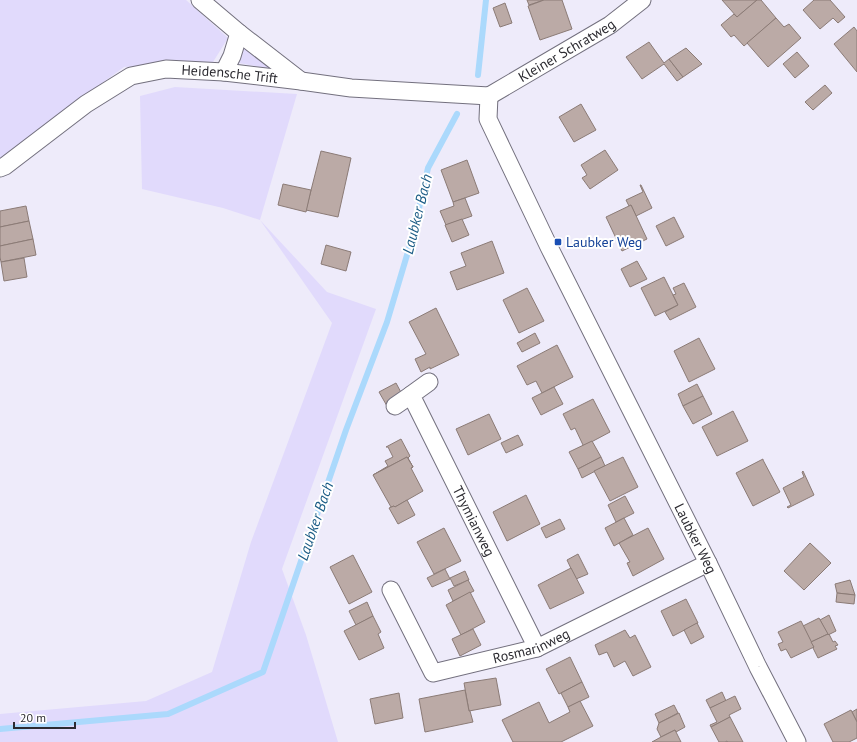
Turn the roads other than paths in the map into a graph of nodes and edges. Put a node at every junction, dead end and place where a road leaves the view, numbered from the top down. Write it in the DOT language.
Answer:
graph roads {
  1 [pos="200,0"];
  2 [pos="642,0"];
  3 [pos="239,33"];
  4 [pos="224,72"];
  5 [pos="301,80"];
  6 [pos="489,96"];
  7 [pos="0,168"];
  8 [pos="429,382"];
  9 [pos="411,395"];
  10 [pos="395,406"];
  11 [pos="708,562"];
  12 [pos="391,590"];
  13 [pos="537,648"];
  14 [pos="797,742"];
  1 -- 3 [label="street"];
  2 -- 6 [label="street, Kleiner Schratweg"];
  3 -- 4 [label="street"];
  3 -- 5 [label="street"];
  4 -- 5 [label="street, Heidensche Trift"];
  4 -- 7 [label="street, Heidensche Trift"];
  5 -- 6 [label="street, Heidensche Trift"];
  6 -- 11 [label="street, Laubker Weg"];
  8 -- 9 [label="street"];
  9 -- 10 [label="street"];
  9 -- 13 [label="street, Thymianweg"];
  11 -- 13 [label="street, Rosmarinweg"];
  11 -- 14 [label="street, Laubker Weg"];
  12 -- 13 [label="street, Rosmarinweg"];
}
